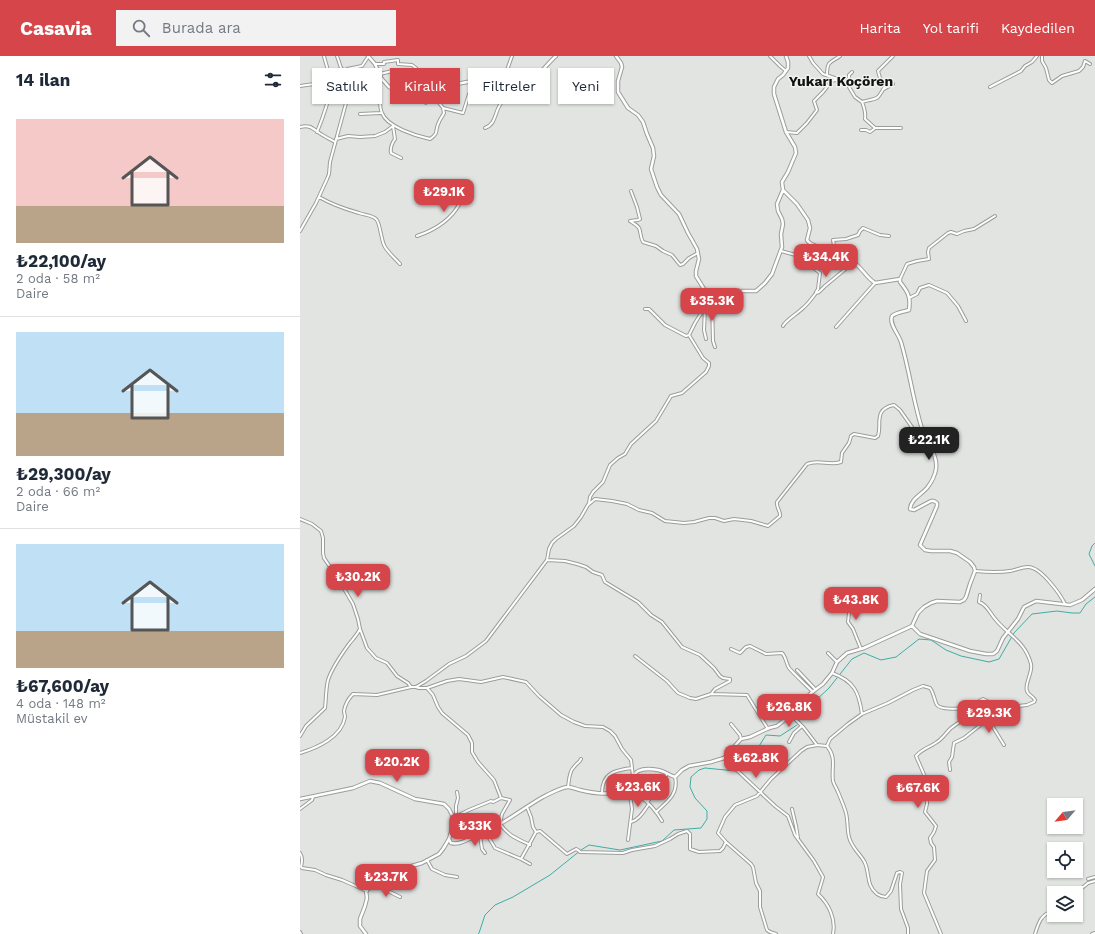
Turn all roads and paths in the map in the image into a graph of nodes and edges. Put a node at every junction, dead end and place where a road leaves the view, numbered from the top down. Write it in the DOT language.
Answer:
graph roads {
  1 [pos="324,56"];
  2 [pos="337,56"];
  3 [pos="368,56"];
  4 [pos="512,56"];
  5 [pos="556,56"];
  6 [pos="616,56"];
  7 [pos="770,56"];
  8 [pos="786,56"];
  9 [pos="809,56"];
  10 [pos="840,56"];
  11 [pos="893,56"];
  12 [pos="1037,56"];
  13 [pos="1042,56"];
  14 [pos="375,64"];
  15 [pos="1090,64"];
  16 [pos="327,68"];
  17 [pos="341,68"];
  18 [pos="352,68"];
  19 [pos="377,68"];
  20 [pos="415,68"];
  21 [pos="508,68"];
  22 [pos="545,68"];
  23 [pos="786,71"];
  24 [pos="852,72"];
  25 [pos="827,75"];
  26 [pos="382,79"];
  27 [pos="846,82"];
  28 [pos="312,84"];
  29 [pos="893,84"];
  30 [pos="300,86"];
  31 [pos="390,87"];
  32 [pos="990,87"];
  33 [pos="883,89"];
  34 [pos="468,97"];
  35 [pos="862,102"];
  36 [pos="326,104"];
  37 [pos="346,104"];
  38 [pos="380,104"];
  39 [pos="440,104"];
  40 [pos="501,104"];
  41 [pos="443,108"];
  42 [pos="381,112"];
  43 [pos="360,114"];
  44 [pos="394,126"];
  45 [pos="300,127"];
  46 [pos="485,128"];
  47 [pos="874,128"];
  48 [pos="901,128"];
  49 [pos="861,130"];
  50 [pos="318,132"];
  51 [pos="786,132"];
  52 [pos="336,139"];
  53 [pos="335,142"];
  54 [pos="401,158"];
  55 [pos="467,189"];
  56 [pos="783,190"];
  57 [pos="631,191"];
  58 [pos="318,197"];
  59 [pos="995,216"];
  60 [pos="301,228"];
  61 [pos="300,231"];
  62 [pos="417,236"];
  63 [pos="889,236"];
  64 [pos="781,251"];
  65 [pos="698,253"];
  66 [pos="848,258"];
  67 [pos="400,264"];
  68 [pos="900,279"];
  69 [pos="875,283"];
  70 [pos="816,293"];
  71 [pos="909,298"];
  72 [pos="712,302"];
  73 [pos="705,307"];
  74 [pos="645,309"];
  75 [pos="966,321"];
  76 [pos="783,326"];
  77 [pos="836,327"];
  78 [pos="689,335"];
  79 [pos="706,339"];
  80 [pos="715,347"];
  81 [pos="924,436"];
  82 [pos="587,506"];
  83 [pos="300,519"];
  84 [pos="547,560"];
  85 [pos="975,571"];
  86 [pos="1095,588"];
  87 [pos="848,594"];
  88 [pos="980,596"];
  89 [pos="1065,604"];
  90 [pos="912,626"];
  91 [pos="360,629"];
  92 [pos="1008,632"];
  93 [pos="731,649"];
  94 [pos="861,649"];
  95 [pos="828,653"];
  96 [pos="635,656"];
  97 [pos="837,662"];
  98 [pos="797,670"];
  99 [pos="832,673"];
  100 [pos="416,686"];
  101 [pos="411,687"];
  102 [pos="426,688"];
  103 [pos="814,691"];
  104 [pos="711,694"];
  105 [pos="976,703"];
  106 [pos="1000,708"];
  107 [pos="862,714"];
  108 [pos="791,716"];
  109 [pos="992,716"];
  110 [pos="731,724"];
  111 [pos="802,726"];
  112 [pos="768,729"];
  113 [pos="300,736"];
  114 [pos="741,739"];
  115 [pos="789,742"];
  116 [pos="817,745"];
  117 [pos="1004,745"];
  118 [pos="827,746"];
  119 [pos="300,753"];
  120 [pos="724,758"];
  121 [pos="581,759"];
  122 [pos="632,768"];
  123 [pos="950,770"];
  124 [pos="667,773"];
  125 [pos="633,776"];
  126 [pos="675,777"];
  127 [pos="628,785"];
  128 [pos="568,787"];
  129 [pos="631,791"];
  130 [pos="457,792"];
  131 [pos="761,792"];
  132 [pos="602,794"];
  133 [pos="313,797"];
  134 [pos="501,798"];
  135 [pos="300,800"];
  136 [pos="647,802"];
  137 [pos="649,804"];
  138 [pos="527,807"];
  139 [pos="300,809"];
  140 [pos="792,809"];
  141 [pos="656,812"];
  142 [pos="455,817"];
  143 [pos="662,821"];
  144 [pos="631,822"];
  145 [pos="500,824"];
  146 [pos="488,832"];
  147 [pos="536,832"];
  148 [pos="480,836"];
  149 [pos="798,838"];
  150 [pos="449,839"];
  151 [pos="628,840"];
  152 [pos="726,842"];
  153 [pos="530,845"];
  154 [pos="485,853"];
  155 [pos="300,854"];
  156 [pos="521,859"];
  157 [pos="427,860"];
  158 [pos="530,864"];
  159 [pos="458,877"];
  160 [pos="1095,877"];
  161 [pos="1088,879"];
  162 [pos="1095,881"];
  163 [pos="382,885"];
  164 [pos="1083,887"];
  165 [pos="367,890"];
  166 [pos="400,897"];
  167 [pos="1047,912"];
  168 [pos="366,934"];
  169 [pos="776,934"];
  170 [pos="833,934"];
  171 [pos="908,934"];
  172 [pos="941,934"];
  173 [pos="1034,934"];
  1 -- 16 [label="street"];
  2 -- 17 [label="street"];
  3 -- 14 [label="street"];
  3 -- 18 [label="street"];
  4 -- 21 [label="street"];
  5 -- 22 [label="street"];
  6 -- 65 [label="street"];
  7 -- 23 [label="street"];
  8 -- 23 [label="street"];
  9 -- 25 [label="street"];
  10 -- 25 [label="street"];
  11 -- 33 [label="street"];
  12 -- 32 [label="street"];
  13 -- 15 [label="street"];
  14 -- 19 [label="street"];
  14 -- 20 [label="street"];
  23 -- 51 [label="street"];
  24 -- 27 [label="street"];
  25 -- 27 [label="street"];
  26 -- 31 [label="street"];
  27 -- 35 [label="street"];
  27 -- 51 [label="street"];
  28 -- 30 [label="street"];
  29 -- 33 [label="street"];
  33 -- 35 [label="street"];
  34 -- 41 [label="street"];
  35 -- 47 [label="street"];
  36 -- 50 [label="street"];
  37 -- 52 [label="street"];
  38 -- 42 [label="street"];
  39 -- 41 [label="street"];
  40 -- 46 [label="street"];
  41 -- 44 [label="street"];
  42 -- 43 [label="street"];
  42 -- 44 [label="street"];
  44 -- 52 [label="street"];
  44 -- 54 [label="street"];
  45 -- 50 [label="street"];
  47 -- 48 [label="street"];
  47 -- 49 [label="street"];
  50 -- 53 [label="street"];
  51 -- 56 [label="street"];
  52 -- 53 [label="street"];
  53 -- 58 [label="street"];
  55 -- 62 [label="street"];
  56 -- 64 [label="street"];
  56 -- 66 [label="street"];
  57 -- 65 [label="street"];
  58 -- 60 [label="street"];
  58 -- 67 [label="street"];
  59 -- 68 [label="street"];
  60 -- 61 [label="street"];
  63 -- 66 [label="street"];
  64 -- 70 [label="street"];
  64 -- 72 [label="street"];
  65 -- 73 [label="street"];
  66 -- 69 [label="street"];
  66 -- 70 [label="street"];
  68 -- 69 [label="street"];
  68 -- 71 [label="street"];
  69 -- 77 [label="street"];
  70 -- 76 [label="street"];
  71 -- 75 [label="street"];
  71 -- 81 [label="street"];
  72 -- 73 [label="street"];
  72 -- 80 [label="street"];
  73 -- 78 [label="street"];
  73 -- 79 [label="street"];
  74 -- 78 [label="street"];
  78 -- 82 [label="street"];
  81 -- 82 [label="street"];
  81 -- 85 [label="street"];
  82 -- 84 [label="street"];
  83 -- 91 [label="street"];
  84 -- 100 [label="street"];
  84 -- 104 [label="street"];
  85 -- 89 [label="street"];
  85 -- 90 [label="street"];
  86 -- 89 [label="street"];
  87 -- 94 [label="street"];
  88 -- 92 [label="street"];
  89 -- 92 [label="street"];
  90 -- 92 [label="street"];
  90 -- 94 [label="street"];
  91 -- 101 [label="street"];
  91 -- 113 [label="street"];
  92 -- 106 [label="street"];
  93 -- 103 [label="street"];
  94 -- 97 [label="street"];
  95 -- 97 [label="street"];
  96 -- 104 [label="street"];
  97 -- 99 [label="street"];
  98 -- 103 [label="street"];
  99 -- 103 [label="street"];
  99 -- 107 [label="street"];
  100 -- 101 [label="street"];
  100 -- 102 [label="street"];
  101 -- 119 [label="street"];
  102 -- 122 [label="street"];
  102 -- 134 [label="street"];
  103 -- 108 [label="street"];
  104 -- 112 [label="street"];
  105 -- 106 [label="street"];
  105 -- 107 [label="street"];
  105 -- 172 [label="street"];
  106 -- 109 [label="street"];
  107 -- 118 [label="street"];
  108 -- 111 [label="street"];
  108 -- 112 [label="street"];
  109 -- 117 [label="street"];
  109 -- 123 [label="street"];
  110 -- 114 [label="street"];
  111 -- 115 [label="street"];
  111 -- 116 [label="street"];
  112 -- 114 [label="street"];
  114 -- 120 [label="street"];
  116 -- 118 [label="street"];
  116 -- 131 [label="street"];
  118 -- 171 [label="street"];
  120 -- 126 [label="street"];
  120 -- 131 [label="street"];
  121 -- 128 [label="street"];
  122 -- 125 [label="street"];
  122 -- 132 [label="street"];
  124 -- 125 [label="street"];
  124 -- 126 [label="street"];
  124 -- 136 [label="street"];
  125 -- 127 [label="street"];
  126 -- 141 [label="street"];
  127 -- 129 [label="street"];
  127 -- 132 [label="street"];
  128 -- 132 [label="street"];
  128 -- 138 [label="street"];
  129 -- 136 [label="street"];
  129 -- 144 [label="street"];
  130 -- 142 [label="street"];
  131 -- 149 [label="street"];
  131 -- 152 [label="street"];
  133 -- 135 [label="street"];
  133 -- 139 [label="street"];
  133 -- 142 [label="street"];
  134 -- 142 [label="street"];
  134 -- 145 [label="street"];
  136 -- 137 [label="street"];
  137 -- 141 [label="street"];
  137 -- 144 [label="street"];
  138 -- 145 [label="street"];
  138 -- 147 [label="street"];
  140 -- 149 [label="street"];
  141 -- 143 [label="street"];
  142 -- 150 [label="street"];
  144 -- 151 [label="street"];
  145 -- 146 [label="street"];
  145 -- 153 [label="street"];
  146 -- 148 [label="street"];
  146 -- 156 [label="street"];
  147 -- 152 [label="street"];
  147 -- 153 [label="street"];
  148 -- 150 [label="street"];
  148 -- 154 [label="street"];
  149 -- 170 [label="street"];
  150 -- 157 [label="street"];
  152 -- 169 [label="street"];
  153 -- 156 [label="street"];
  155 -- 165 [label="street"];
  156 -- 158 [label="street"];
  157 -- 159 [label="street"];
  157 -- 163 [label="street"];
  160 -- 161 [label="street"];
  162 -- 164 [label="street"];
  163 -- 165 [label="street"];
  163 -- 166 [label="street"];
  165 -- 168 [label="street"];
  167 -- 173 [label="street"];
}
